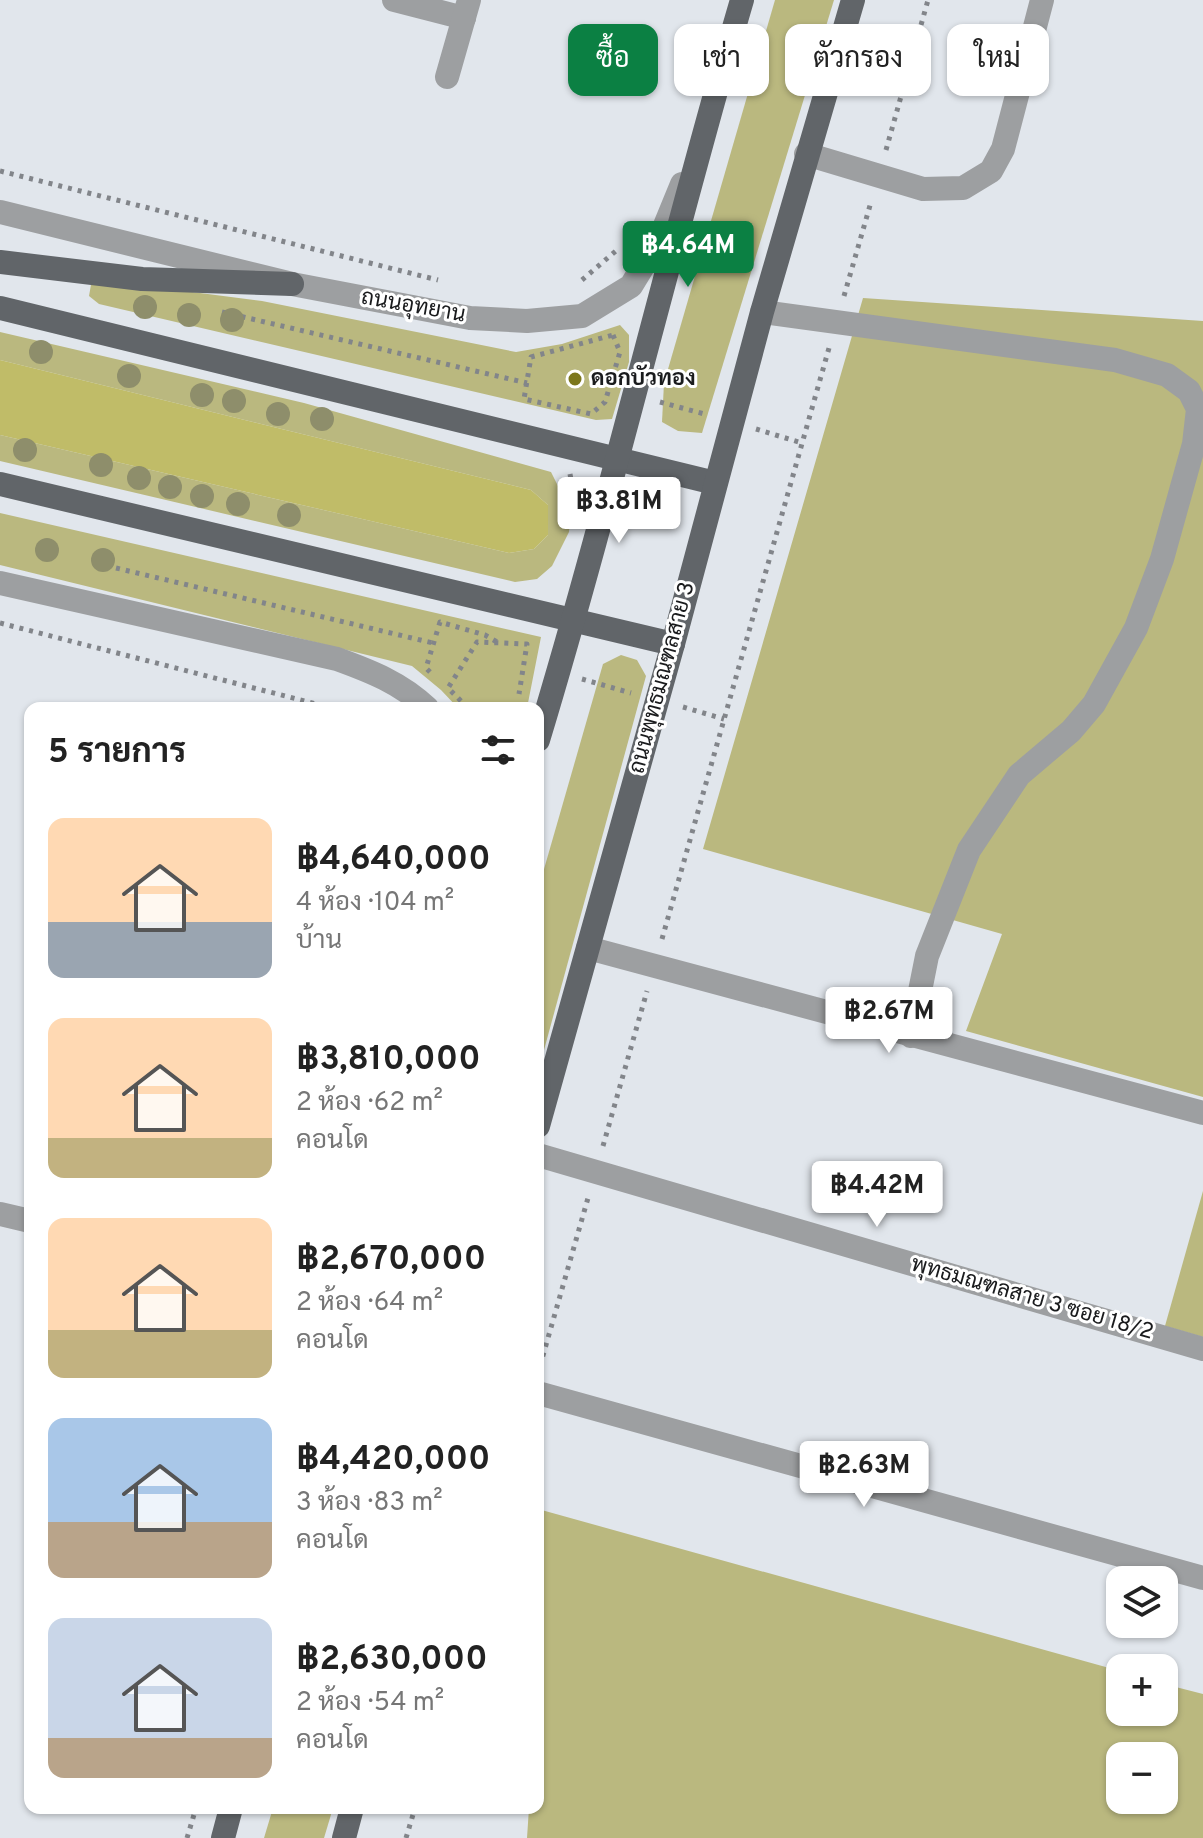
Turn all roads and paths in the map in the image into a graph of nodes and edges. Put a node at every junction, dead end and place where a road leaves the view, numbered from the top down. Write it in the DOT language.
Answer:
graph roads {
  1 [pos="394,0"];
  2 [pos="742,0"];
  3 [pos="853,0"];
  4 [pos="928,0"];
  5 [pos="1042,0"];
  6 [pos="466,9"];
  7 [pos="447,77"];
  8 [pos="710,108"];
  9 [pos="806,154"];
  10 [pos="0,171"];
  11 [pos="879,175"];
  12 [pos="0,212"];
  13 [pos="621,247"];
  14 [pos="0,262"];
  15 [pos="439,280"];
  16 [pos="292,284"];
  17 [pos="572,288"];
  18 [pos="0,308"];
  19 [pos="217,311"];
  20 [pos="762,312"];
  21 [pos="837,321"];
  22 [pos="527,383"];
  23 [pos="582,411"];
  24 [pos="576,447"];
  25 [pos="618,458"];
  26 [pos="715,483"];
  27 [pos="0,484"];
  28 [pos="577,515"];
  29 [pos="116,568"];
  30 [pos="0,583"];
  31 [pos="543,612"];
  32 [pos="574,620"];
  33 [pos="0,623"];
  34 [pos="433,643"];
  35 [pos="498,643"];
  36 [pos="527,644"];
  37 [pos="673,644"];
  38 [pos="524,662"];
  39 [pos="558,672"];
  40 [pos="448,688"];
  41 [pos="657,700"];
  42 [pos="309,702"];
  43 [pos="419,702"];
  44 [pos="461,702"];
  45 [pos="518,702"];
  46 [pos="724,719"];
  47 [pos="544,720"];
  48 [pos="588,948"];
  49 [pos="654,966"];
  50 [pos="911,1036"];
  51 [pos="544,1105"];
  52 [pos="1203,1113"];
  53 [pos="544,1157"];
  54 [pos="596,1172"];
  55 [pos="0,1214"];
  56 [pos="24,1220"];
  57 [pos="1203,1349"];
  58 [pos="544,1353"];
  59 [pos="544,1395"];
  60 [pos="1203,1578"];
  61 [pos="194,1814"];
  62 [pos="229,1814"];
  63 [pos="350,1814"];
  64 [pos="413,1814"];
  65 [pos="187,1838"];
  66 [pos="223,1838"];
  67 [pos="344,1838"];
  68 [pos="406,1838"];
  1 -- 6 [label="street"];
  2 -- 8 [label="main road"];
  3 -- 9 [label="main road, ถนนพุทธมณฑลสาย 3"];
  4 -- 11 [label="path"];
  5 -- 11 [label="street"];
  6 -- 7 [label="street"];
  8 -- 16 [label="street, ถนนอุทยาน"];
  8 -- 25 [label="main road"];
  9 -- 11 [label="street"];
  9 -- 20 [label="main road, ถนนพุทธมณฑลสาย 3"];
  10 -- 15 [label="path"];
  11 -- 21 [label="path"];
  12 -- 16 [label="street, ถนนอุทยาน"];
  13 -- 17 [label="path"];
  14 -- 16 [label="main road"];
  18 -- 24 [label="main road"];
  19 -- 22 [label="path"];
  20 -- 21 [label="street"];
  20 -- 26 [label="main road, ถนนพุทธมณฑลสาย 3"];
  21 -- 46 [label="path"];
  21 -- 50 [label="street"];
  22 -- 23 [label="path"];
  22 -- 23 [label="path"];
  23 -- 24 [label="path"];
  24 -- 25 [label="main road"];
  24 -- 28 [label="path"];
  25 -- 26 [label="main road"];
  25 -- 32 [label="main road"];
  26 -- 37 [label="main road, ถนนพุทธมณฑลสาย 3"];
  27 -- 31 [label="main road"];
  29 -- 34 [label="path"];
  30 -- 43 [label="street"];
  31 -- 32 [label="main road"];
  31 -- 36 [label="path"];
  32 -- 37 [label="main road"];
  32 -- 39 [label="main road"];
  33 -- 42 [label="path"];
  34 -- 35 [label="path"];
  34 -- 40 [label="path"];
  35 -- 36 [label="path"];
  35 -- 40 [label="path"];
  36 -- 38 [label="path"];
  37 -- 41 [label="main road, ถนนพุทธมณฑลสาย 3"];
  38 -- 39 [label="path"];
  38 -- 45 [label="path"];
  39 -- 41 [label="path"];
  39 -- 47 [label="main road"];
  40 -- 44 [label="path"];
  41 -- 46 [label="path"];
  41 -- 48 [label="main road, ถนนพุทธมณฑลสาย 3"];
  46 -- 49 [label="path"];
  48 -- 49 [label="street"];
  48 -- 51 [label="main road, ถนนพุทธมณฑลสาย 3"];
  49 -- 50 [label="street"];
  49 -- 54 [label="path"];
  50 -- 52 [label="street"];
  53 -- 54 [label="street, พุทธมณฑลสาย 3 ซอย 18/2"];
  54 -- 57 [label="street, พุทธมณฑลสาย 3 ซอย 18/2"];
  54 -- 58 [label="path"];
  55 -- 56 [label="street"];
  59 -- 60 [label="street"];
  61 -- 65 [label="path"];
  62 -- 66 [label="main road"];
  63 -- 67 [label="main road"];
  64 -- 68 [label="path"];
}
